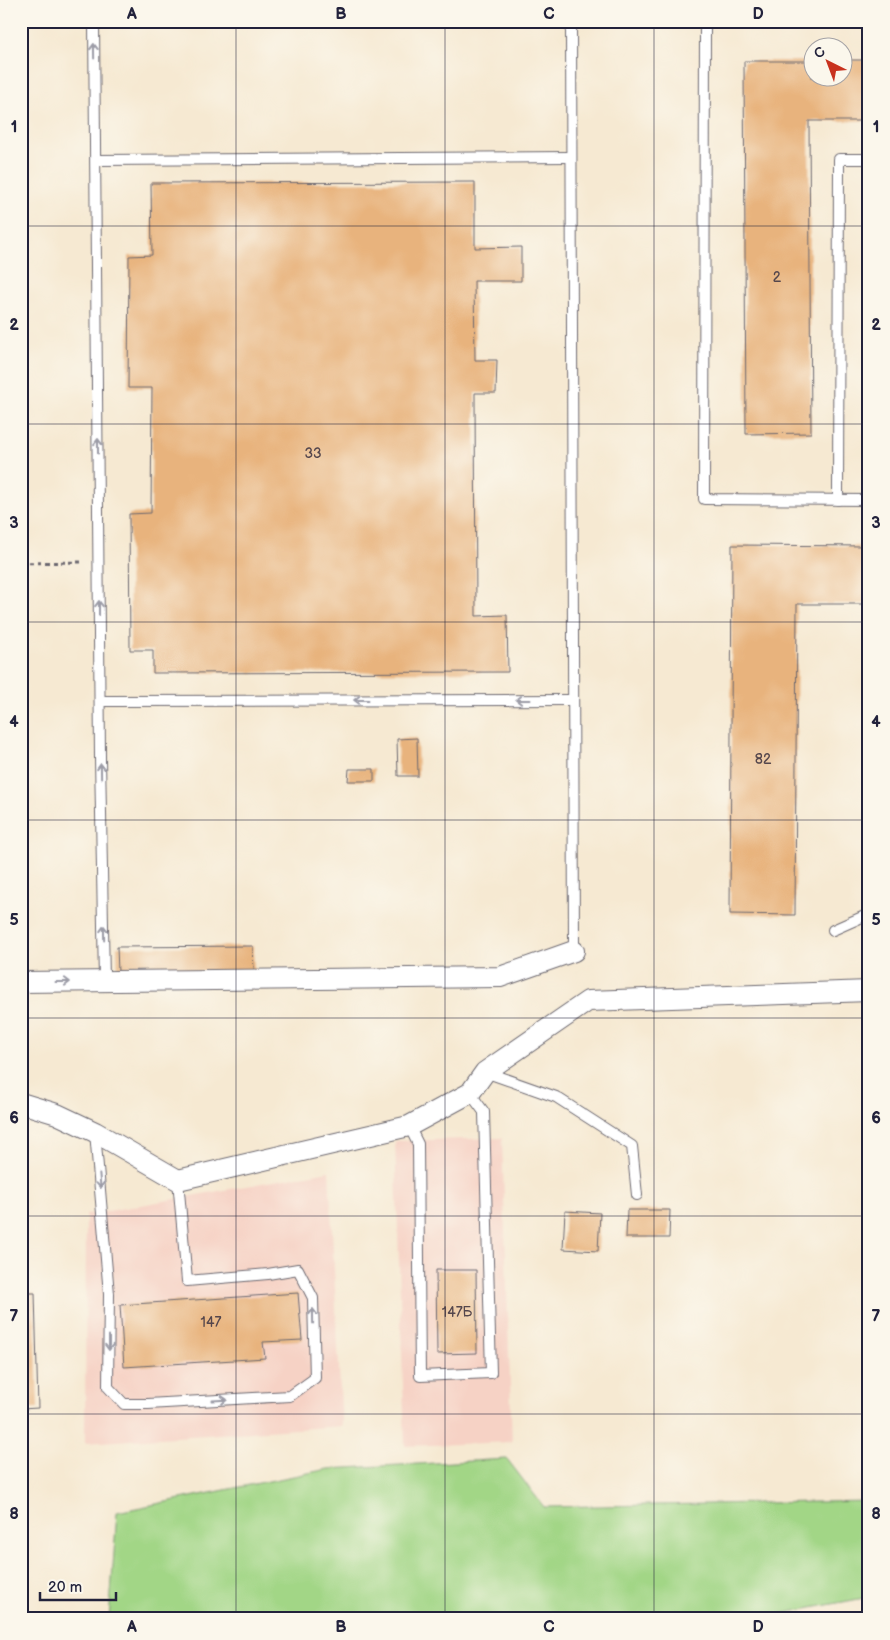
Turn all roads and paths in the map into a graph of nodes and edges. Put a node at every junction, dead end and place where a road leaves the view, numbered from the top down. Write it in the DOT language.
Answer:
graph roads {
  1 [pos="94,21"];
  2 [pos="571,21"];
  3 [pos="705,21"];
  4 [pos="571,157"];
  5 [pos="869,159"];
  6 [pos="96,160"];
  7 [pos="838,500"];
  8 [pos="869,500"];
  9 [pos="99,562"];
  10 [pos="21,563"];
  11 [pos="572,700"];
  12 [pos="100,701"];
  13 [pos="869,914"];
  14 [pos="833,930"];
  15 [pos="574,951"];
  16 [pos="21,982"];
  17 [pos="104,982"];
  18 [pos="869,991"];
  19 [pos="485,1072"];
  20 [pos="470,1093"];
  21 [pos="21,1103"];
  22 [pos="409,1126"];
  23 [pos="96,1132"];
  24 [pos="178,1180"];
  25 [pos="637,1195"];
  6 -- 1 [label="lane, one-way"];
  2 -- 4 [label="lane"];
  3 -- 7 [label="lane"];
  4 -- 6 [label="lane"];
  4 -- 11 [label="lane"];
  5 -- 7 [label="lane"];
  9 -- 6 [label="lane, one-way"];
  7 -- 8 [label="lane"];
  9 -- 10 [label="path"];
  12 -- 9 [label="lane, one-way"];
  11 -- 12 [label="lane, one-way"];
  11 -- 15 [label="lane"];
  17 -- 12 [label="lane, one-way"];
  13 -- 14 [label="lane"];
  15 -- 17 [label="street"];
  16 -- 17 [label="street, one-way"];
  18 -- 19 [label="street"];
  19 -- 20 [label="street"];
  19 -- 25 [label="lane"];
  20 -- 22 [label="street"];
  20 -- 22 [label="lane"];
  21 -- 23 [label="street"];
  22 -- 24 [label="street"];
  23 -- 24 [label="street"];
  23 -- 24 [label="lane, one-way"];
}
